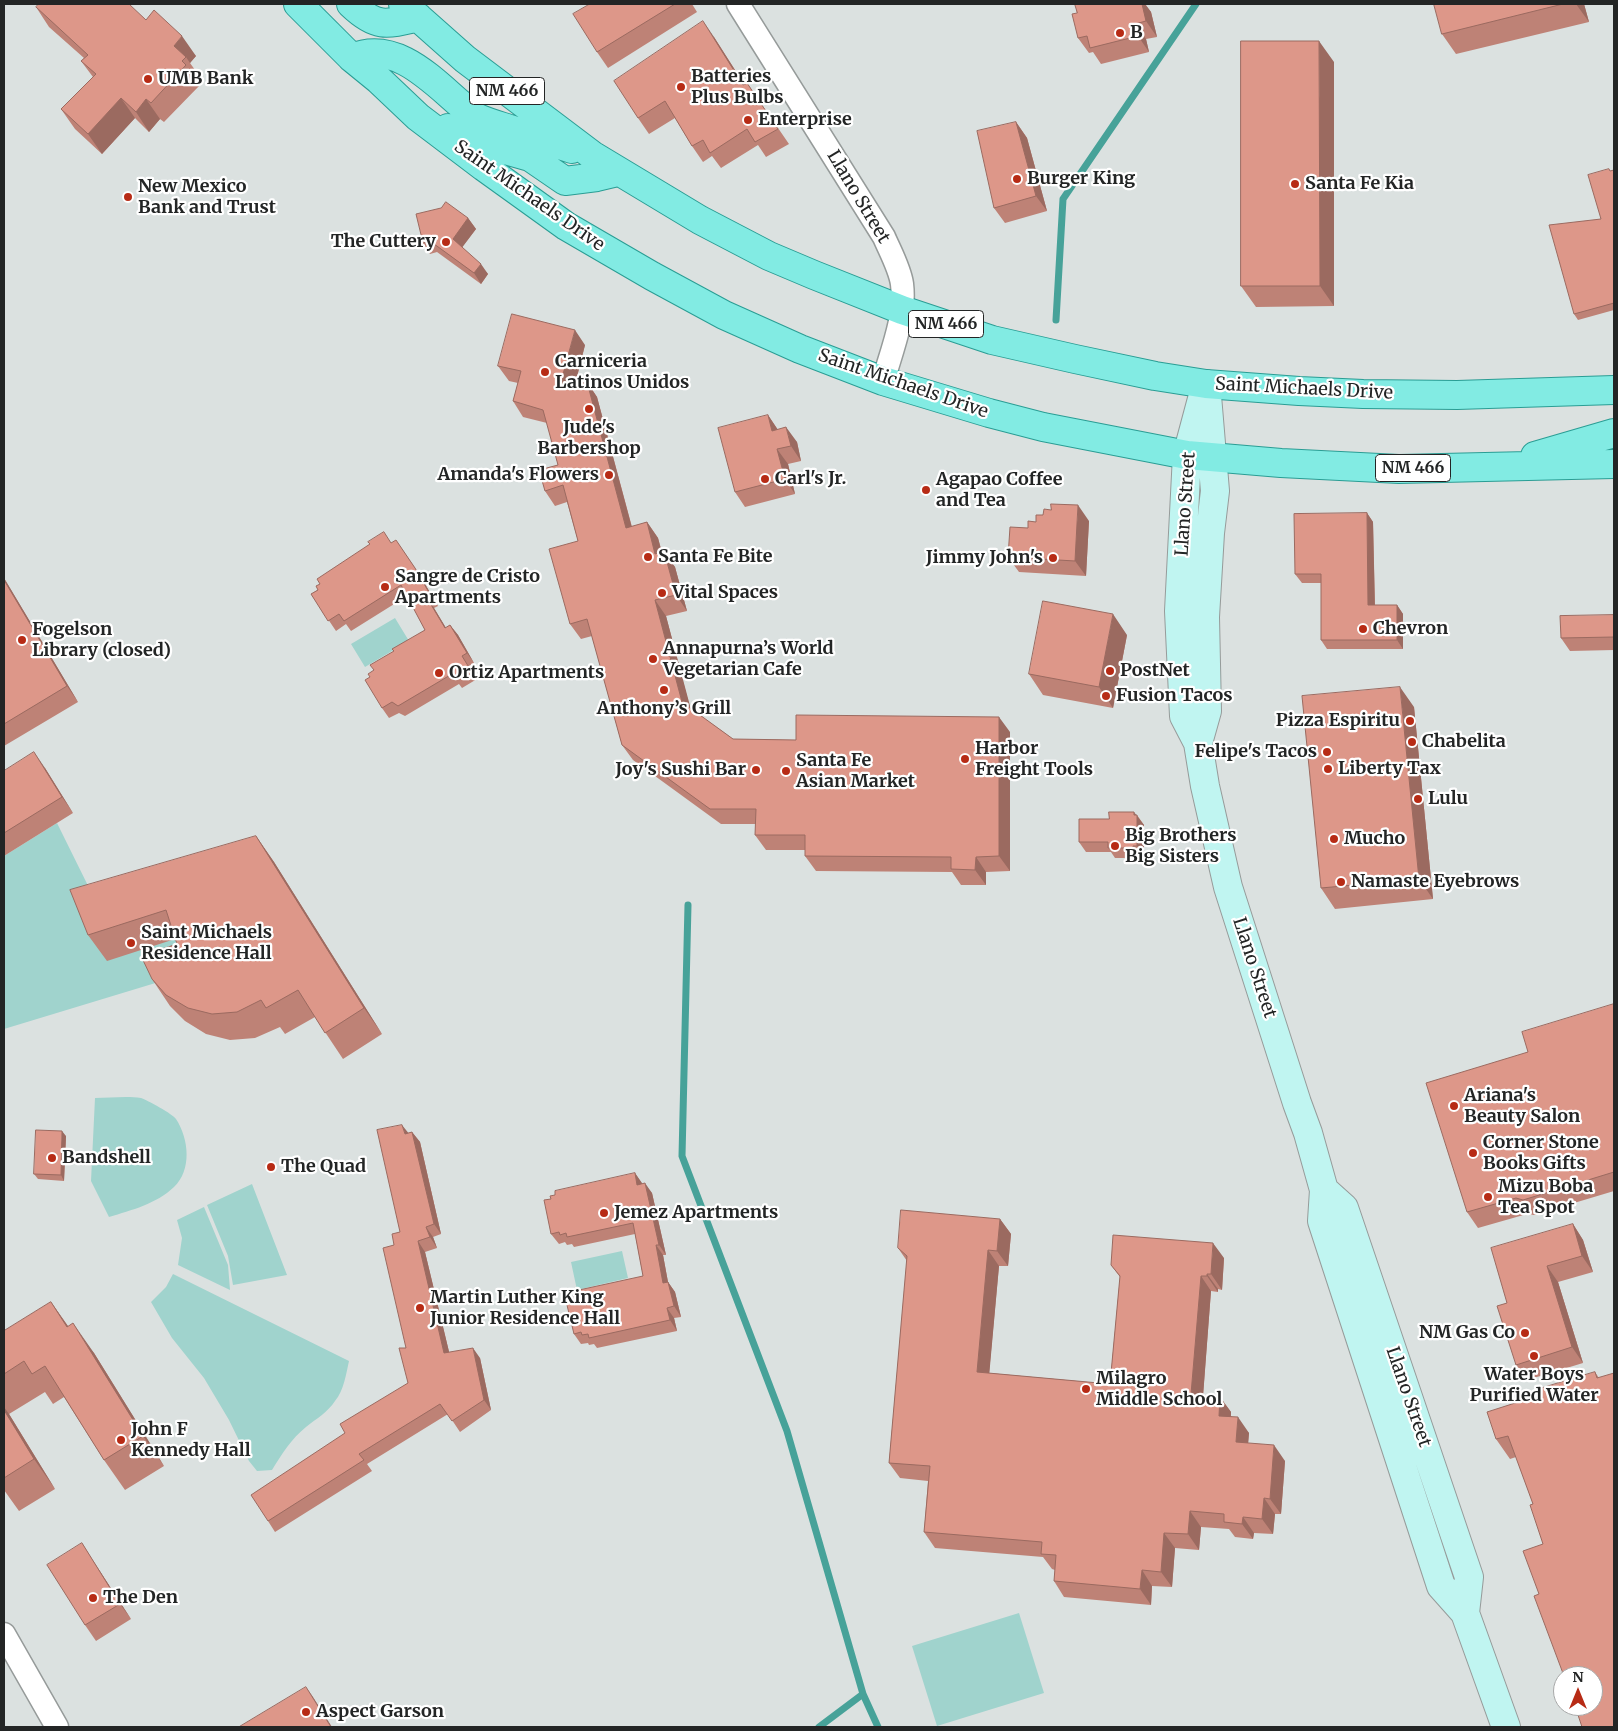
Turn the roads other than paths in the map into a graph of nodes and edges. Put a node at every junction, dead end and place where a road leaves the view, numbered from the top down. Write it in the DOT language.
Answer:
graph roads {
  1 [pos="298,4"];
  2 [pos="351,4"];
  3 [pos="738,4"];
  4 [pos="410,10"];
  5 [pos="352,58"];
  6 [pos="418,117"];
  7 [pos="592,155"];
  8 [pos="618,172"];
  9 [pos="902,310"];
  10 [pos="883,381"];
  11 [pos="1206,384"];
  12 [pos="1614,390"];
  13 [pos="1614,433"];
  14 [pos="1200,456"];
  15 [pos="1614,464"];
  16 [pos="1500,466"];
  17 [pos="1324,1190"];
  18 [pos="1404,1387"];
  19 [pos="1371,1399"];
  20 [pos="1465,1613"];
  21 [pos="4,1634"];
  22 [pos="57,1727"];
  23 [pos="1506,1727"];
  1 -- 5 [label="main road, Saint Michaels Drive / NM 466"];
  2 -- 4 [label="main road"];
  3 -- 9 [label="street, Llano Street"];
  4 -- 7 [label="main road, Saint Michaels Drive / NM 466"];
  5 -- 6 [label="main road, Saint Michaels Drive / NM 466"];
  5 -- 7 [label="main road"];
  6 -- 8 [label="main road"];
  6 -- 10 [label="main road, Saint Michaels Drive / NM 466"];
  7 -- 8 [label="main road, Saint Michaels Drive / NM 466"];
  8 -- 9 [label="main road, Saint Michaels Drive / NM 466"];
  9 -- 10 [label="street, Llano Street"];
  9 -- 11 [label="main road, Saint Michaels Drive / NM 466"];
  10 -- 14 [label="main road, Saint Michaels Drive / NM 466"];
  11 -- 12 [label="main road, Saint Michaels Drive / NM 466"];
  11 -- 14 [label="street, Llano Street"];
  13 -- 16 [label="main road"];
  14 -- 16 [label="main road, Saint Michaels Drive / NM 466"];
  14 -- 17 [label="street, Llano Street"];
  15 -- 16 [label="main road, Saint Michaels Drive / NM 466"];
  17 -- 18 [label="street, Llano Street"];
  17 -- 19 [label="street, Llano Street"];
  18 -- 19 [label="street"];
  18 -- 20 [label="street, Llano Street"];
  19 -- 20 [label="street, Llano Street"];
  20 -- 23 [label="street, Llano Street"];
  21 -- 22 [label="street"];
}
